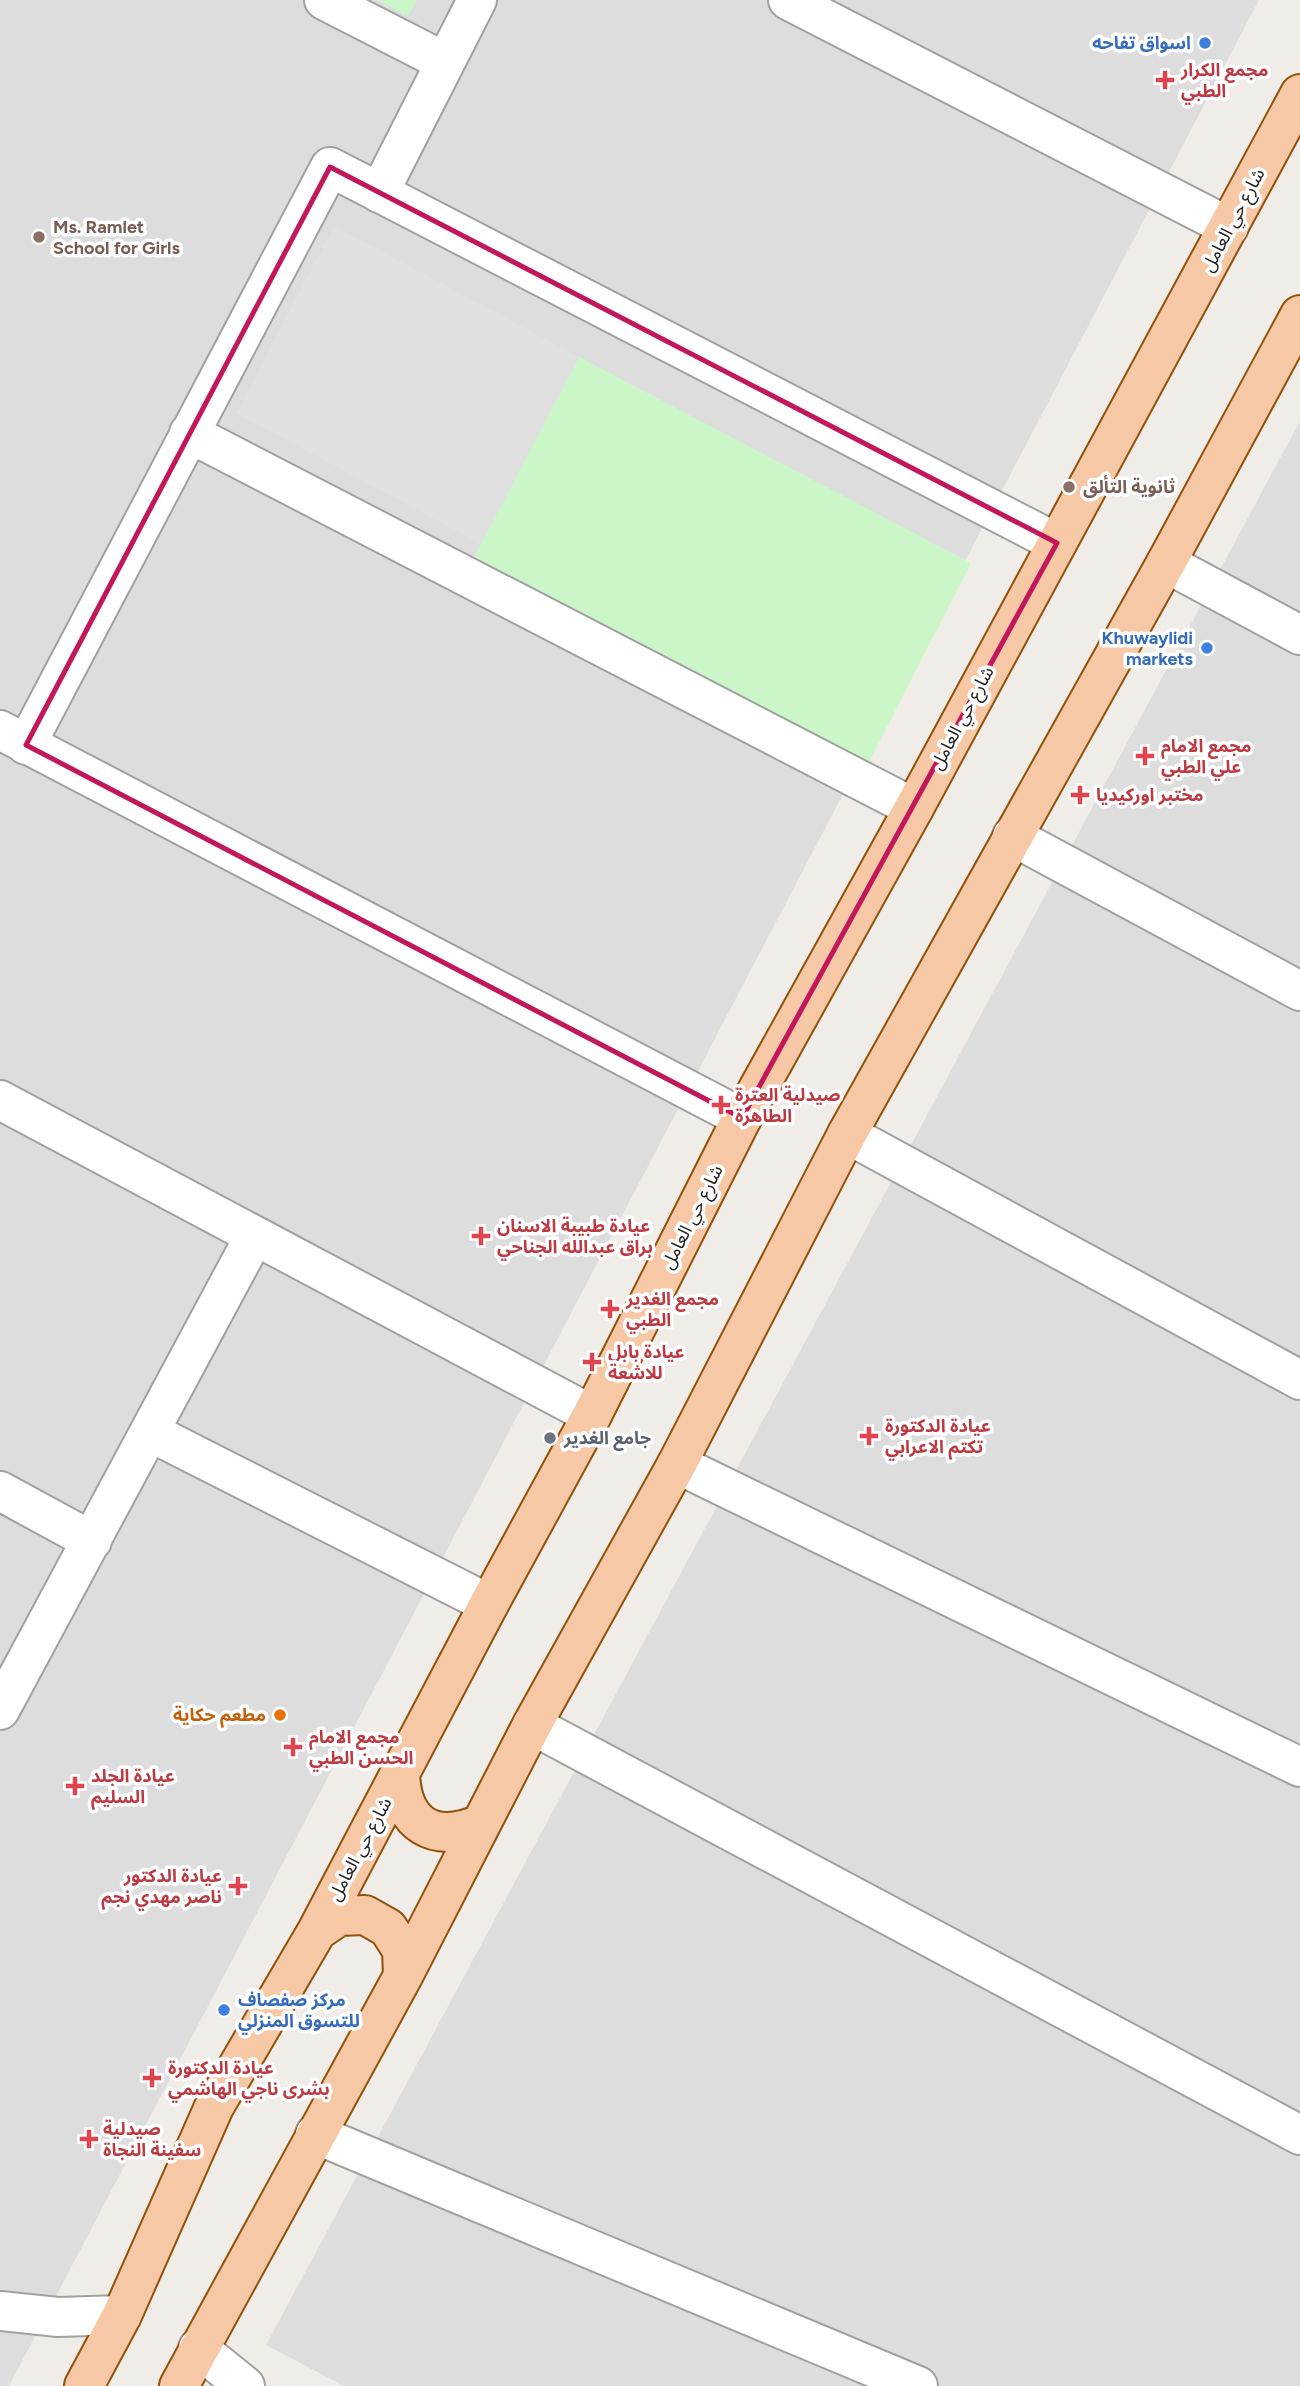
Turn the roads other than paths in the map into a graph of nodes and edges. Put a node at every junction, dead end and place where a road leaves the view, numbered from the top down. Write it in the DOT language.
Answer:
graph roads {
  1 [pos="324,0"];
  2 [pos="477,0"];
  3 [pos="788,0"];
  4 [pos="445,62"];
  5 [pos="1300,94"];
  6 [pos="379,193"];
  7 [pos="1229,227"];
  8 [pos="1300,315"];
  9 [pos="189,433"];
  10 [pos="1057,543"];
  11 [pos="1166,563"];
  12 [pos="1300,635"];
  13 [pos="13,738"];
  14 [pos="914,808"];
  15 [pos="1012,836"];
  16 [pos="1300,991"];
  17 [pos="0,1100"];
  18 [pos="742,1118"];
  19 [pos="847,1134"];
  20 [pos="254,1237"];
  21 [pos="1300,1380"];
  22 [pos="592,1415"];
  23 [pos="150,1432"];
  24 [pos="677,1464"];
  25 [pos="0,1491"];
  26 [pos="92,1541"];
  27 [pos="489,1604"];
  28 [pos="0,1710"];
  29 [pos="532,1725"];
  30 [pos="1300,1766"];
  31 [pos="400,1773"];
  32 [pos="481,1824"];
  33 [pos="317,1931"];
  34 [pos="403,1976"];
  35 [pos="315,2134"];
  36 [pos="1300,2136"];
  37 [pos="0,2311"];
  38 [pos="122,2315"];
  39 [pos="198,2348"];
  40 [pos="84,2386"];
  41 [pos="179,2386"];
  42 [pos="245,2386"];
  43 [pos="918,2386"];
  1 -- 4 [label="street"];
  2 -- 4 [label="street"];
  3 -- 7 [label="street"];
  4 -- 6 [label="street"];
  5 -- 7 [label="main road, شارع حي العامل"];
  6 -- 9 [label="street"];
  6 -- 10 [label="street"];
  7 -- 10 [label="main road, شارع حي العامل"];
  8 -- 11 [label="main road"];
  9 -- 13 [label="street"];
  9 -- 14 [label="street"];
  10 -- 14 [label="main road, شارع حي العامل"];
  11 -- 12 [label="street"];
  11 -- 15 [label="main road"];
  13 -- 18 [label="street"];
  14 -- 18 [label="main road, شارع حي العامل"];
  15 -- 16 [label="street"];
  15 -- 19 [label="main road"];
  17 -- 20 [label="street"];
  18 -- 22 [label="main road, شارع حي العامل"];
  19 -- 21 [label="street"];
  19 -- 24 [label="main road"];
  20 -- 22 [label="street"];
  20 -- 23 [label="street"];
  22 -- 27 [label="main road, شارع حي العامل"];
  23 -- 26 [label="street"];
  23 -- 27 [label="street"];
  24 -- 29 [label="main road"];
  24 -- 30 [label="street"];
  25 -- 26 [label="street"];
  26 -- 28 [label="street"];
  27 -- 31 [label="main road, شارع حي العامل"];
  29 -- 32 [label="main road"];
  29 -- 36 [label="street"];
  31 -- 32 [label="main road"];
  31 -- 33 [label="main road, شارع حي العامل"];
  32 -- 34 [label="main road"];
  33 -- 34 [label="main road"];
  33 -- 38 [label="main road, شارع حي العامل"];
  34 -- 35 [label="main road"];
  35 -- 39 [label="main road"];
  35 -- 43 [label="street"];
  37 -- 38 [label="street"];
  38 -- 40 [label="main road, شارع حي العامل"];
  39 -- 41 [label="main road"];
  39 -- 42 [label="street"];
}
